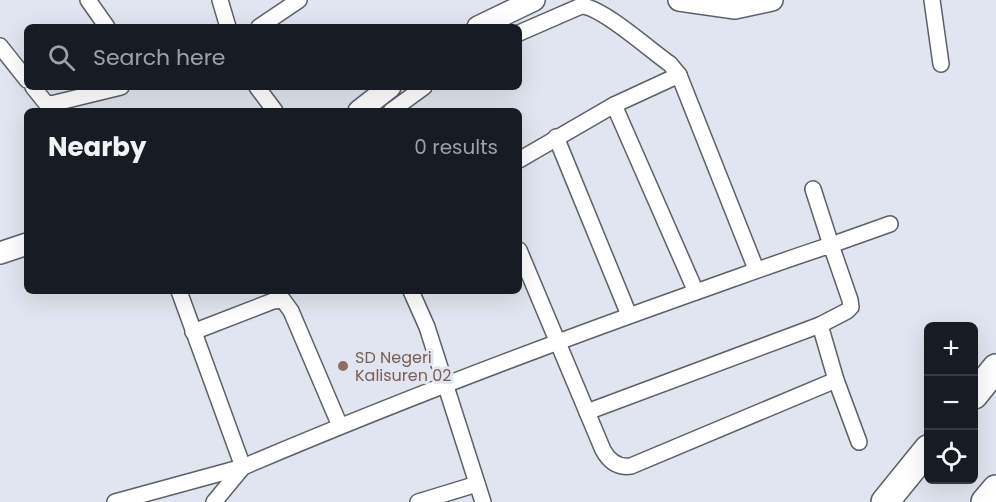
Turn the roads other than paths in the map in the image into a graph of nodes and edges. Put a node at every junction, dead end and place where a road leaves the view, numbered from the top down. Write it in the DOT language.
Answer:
graph roads {
  1 [pos="88,0"];
  2 [pos="220,0"];
  3 [pos="299,0"];
  4 [pos="534,0"];
  5 [pos="679,0"];
  6 [pos="772,0"];
  7 [pos="932,0"];
  8 [pos="105,24"];
  9 [pos="227,24"];
  10 [pos="263,24"];
  11 [pos="484,24"];
  12 [pos="522,32"];
  13 [pos="0,46"];
  14 [pos="941,64"];
  15 [pos="679,75"];
  16 [pos="24,76"];
  17 [pos="35,90"];
  18 [pos="109,90"];
  19 [pos="259,90"];
  20 [pos="386,90"];
  21 [pos="420,90"];
  22 [pos="614,105"];
  23 [pos="273,108"];
  24 [pos="363,108"];
  25 [pos="395,108"];
  26 [pos="556,137"];
  27 [pos="522,158"];
  28 [pos="813,189"];
  29 [pos="890,224"];
  30 [pos="24,245"];
  31 [pos="831,245"];
  32 [pos="0,253"];
  33 [pos="522,257"];
  34 [pos="756,269"];
  35 [pos="696,292"];
  36 [pos="180,294"];
  37 [pos="412,294"];
  38 [pos="629,315"];
  39 [pos="820,326"];
  40 [pos="193,332"];
  41 [pos="557,341"];
  42 [pos="996,368"];
  43 [pos="836,380"];
  44 [pos="444,384"];
  45 [pos="978,390"];
  46 [pos="587,412"];
  47 [pos="340,426"];
  48 [pos="859,442"];
  49 [pos="924,453"];
  50 [pos="243,467"];
  51 [pos="477,484"];
  52 [pos="996,489"];
  53 [pos="116,502"];
  54 [pos="214,502"];
  55 [pos="418,502"];
  56 [pos="483,502"];
  57 [pos="885,502"];
  58 [pos="985,502"];
  1 -- 8 [label="street"];
  2 -- 9 [label="street"];
  3 -- 10 [label="street"];
  4 -- 11 [label="main road"];
  5 -- 6 [label="main road"];
  7 -- 14 [label="street"];
  12 -- 15 [label="street"];
  13 -- 16 [label="street"];
  15 -- 22 [label="street"];
  15 -- 34 [label="street"];
  17 -- 18 [label="street"];
  19 -- 23 [label="street"];
  20 -- 24 [label="main road"];
  21 -- 25 [label="street"];
  22 -- 26 [label="street"];
  22 -- 35 [label="street"];
  26 -- 27 [label="street"];
  26 -- 38 [label="street"];
  28 -- 31 [label="street"];
  29 -- 31 [label="street"];
  30 -- 32 [label="main road"];
  31 -- 34 [label="street"];
  31 -- 39 [label="street"];
  33 -- 41 [label="street"];
  34 -- 35 [label="street"];
  35 -- 38 [label="street"];
  36 -- 40 [label="street"];
  37 -- 44 [label="street"];
  38 -- 41 [label="street"];
  39 -- 43 [label="street"];
  39 -- 46 [label="street"];
  40 -- 47 [label="street"];
  40 -- 50 [label="street"];
  41 -- 44 [label="street"];
  41 -- 46 [label="street"];
  42 -- 45 [label="highway"];
  43 -- 46 [label="street"];
  43 -- 48 [label="street"];
  44 -- 47 [label="street"];
  44 -- 51 [label="street"];
  47 -- 50 [label="street"];
  49 -- 57 [label="highway"];
  50 -- 53 [label="street"];
  50 -- 54 [label="street"];
  51 -- 55 [label="street"];
  51 -- 56 [label="street"];
  52 -- 58 [label="highway"];
}
